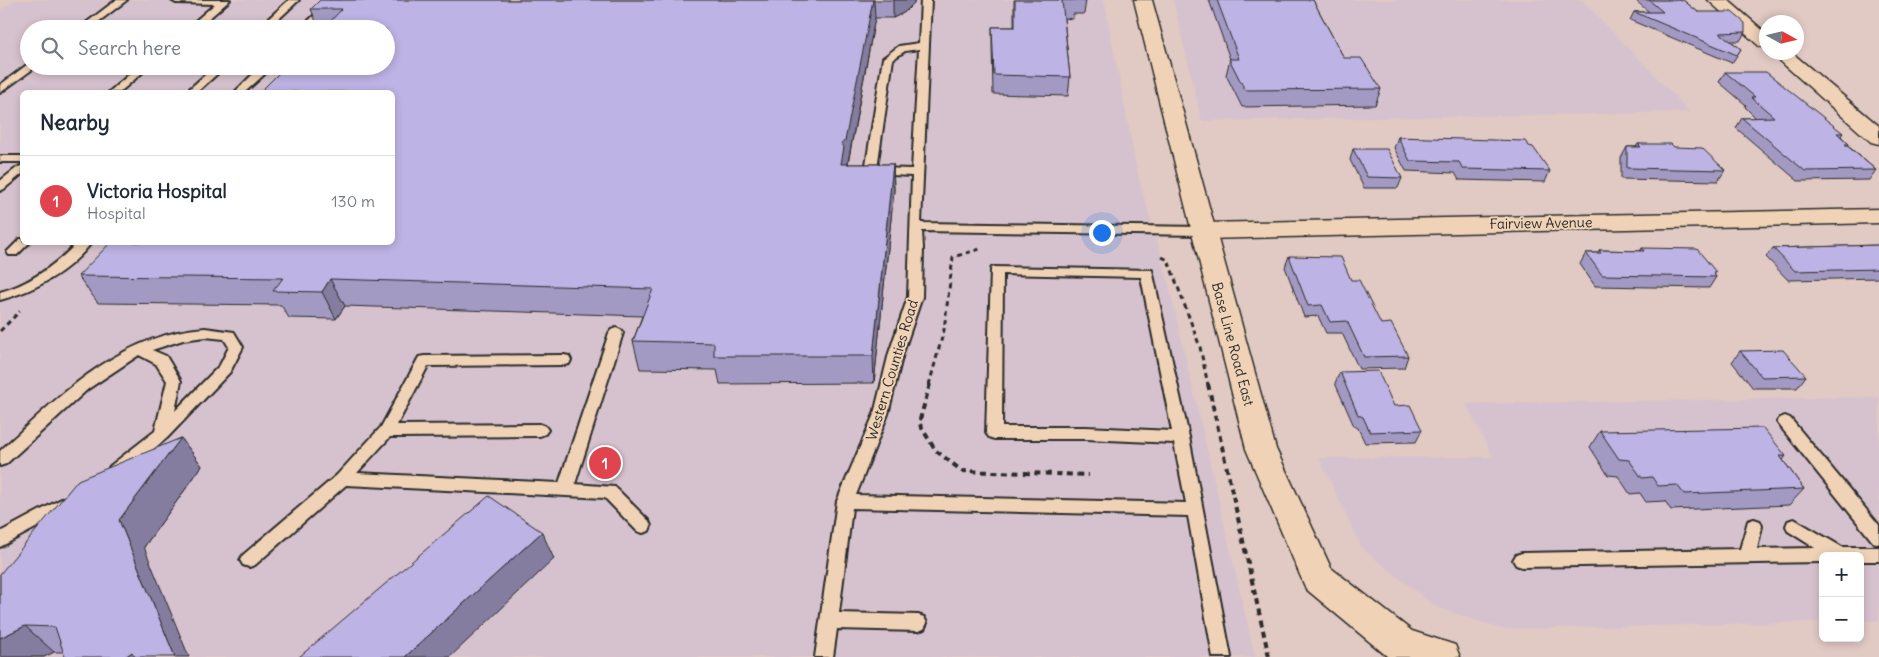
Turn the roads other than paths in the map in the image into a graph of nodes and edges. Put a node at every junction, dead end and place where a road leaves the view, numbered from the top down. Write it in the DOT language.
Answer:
graph roads {
  1 [pos="122,0"];
  2 [pos="176,0"];
  3 [pos="294,0"];
  4 [pos="334,0"];
  5 [pos="926,0"];
  6 [pos="1143,0"];
  7 [pos="1717,0"];
  8 [pos="224,1"];
  9 [pos="95,20"];
  10 [pos="202,20"];
  11 [pos="272,20"];
  12 [pos="314,20"];
  13 [pos="1759,36"];
  14 [pos="924,45"];
  15 [pos="1788,60"];
  16 [pos="20,75"];
  17 [pos="135,75"];
  18 [pos="210,75"];
  19 [pos="258,75"];
  20 [pos="302,75"];
  21 [pos="297,80"];
  22 [pos="0,90"];
  23 [pos="116,90"];
  24 [pos="194,90"];
  25 [pos="242,90"];
  26 [pos="1879,137"];
  27 [pos="0,159"];
  28 [pos="20,159"];
  29 [pos="20,170"];
  30 [pos="858,171"];
  31 [pos="871,171"];
  32 [pos="918,173"];
  33 [pos="0,187"];
  34 [pos="1879,216"];
  35 [pos="915,227"];
  36 [pos="1204,231"];
  37 [pos="21,245"];
  38 [pos="83,245"];
  39 [pos="13,252"];
  40 [pos="0,296"];
  41 [pos="616,333"];
  42 [pos="139,349"];
  43 [pos="564,360"];
  44 [pos="1785,422"];
  45 [pos="540,430"];
  46 [pos="386,431"];
  47 [pos="162,434"];
  48 [pos="1180,437"];
  49 [pos="0,460"];
  50 [pos="107,477"];
  51 [pos="343,479"];
  52 [pos="565,490"];
  53 [pos="84,494"];
  54 [pos="845,502"];
  55 [pos="1195,510"];
  56 [pos="643,526"];
  57 [pos="1754,526"];
  58 [pos="1794,526"];
  59 [pos="1879,537"];
  60 [pos="0,540"];
  61 [pos="1835,552"];
  62 [pos="1864,554"];
  63 [pos="1879,554"];
  64 [pos="1819,555"];
  65 [pos="1747,557"];
  66 [pos="249,560"];
  67 [pos="1522,560"];
  68 [pos="829,621"];
  69 [pos="918,623"];
  70 [pos="824,657"];
  71 [pos="1222,657"];
  72 [pos="1442,657"];
  1 -- 9 [label="lane"];
  2 -- 8 [label="lane"];
  3 -- 11 [label="lane"];
  4 -- 12 [label="lane"];
  5 -- 14 [label="lane, Western Counties Road"];
  6 -- 36 [label="street, Base Line Road East"];
  7 -- 13 [label="street"];
  8 -- 10 [label="lane"];
  14 -- 31 [label="lane"];
  14 -- 32 [label="lane, Western Counties Road"];
  15 -- 26 [label="street"];
  16 -- 22 [label="lane"];
  17 -- 23 [label="lane"];
  18 -- 24 [label="lane"];
  19 -- 25 [label="lane"];
  20 -- 21 [label="lane"];
  27 -- 28 [label="lane"];
  29 -- 33 [label="lane"];
  30 -- 31 [label="lane"];
  31 -- 32 [label="lane"];
  32 -- 35 [label="lane, Western Counties Road"];
  34 -- 36 [label="street, Fairview Avenue"];
  35 -- 36 [label="lane"];
  35 -- 54 [label="lane, Western Counties Road"];
  36 -- 72 [label="street, Base Line Road East"];
  37 -- 39 [label="lane"];
  38 -- 40 [label="lane"];
  41 -- 52 [label="lane"];
  42 -- 47 [label="lane"];
  42 -- 47 [label="lane"];
  42 -- 49 [label="lane"];
  43 -- 46 [label="lane"];
  44 -- 59 [label="lane"];
  45 -- 46 [label="lane"];
  46 -- 51 [label="lane"];
  47 -- 50 [label="lane"];
  48 -- 48 [label="lane"];
  48 -- 55 [label="lane"];
  51 -- 52 [label="lane"];
  51 -- 66 [label="lane"];
  52 -- 56 [label="lane"];
  53 -- 60 [label="lane"];
  54 -- 55 [label="lane"];
  54 -- 68 [label="lane, Western Counties Road"];
  55 -- 71 [label="lane"];
  57 -- 65 [label="lane"];
  58 -- 61 [label="lane"];
  62 -- 63 [label="lane"];
  64 -- 65 [label="lane"];
  65 -- 67 [label="lane"];
  68 -- 69 [label="lane"];
  68 -- 70 [label="lane, Western Counties Road"];
}
